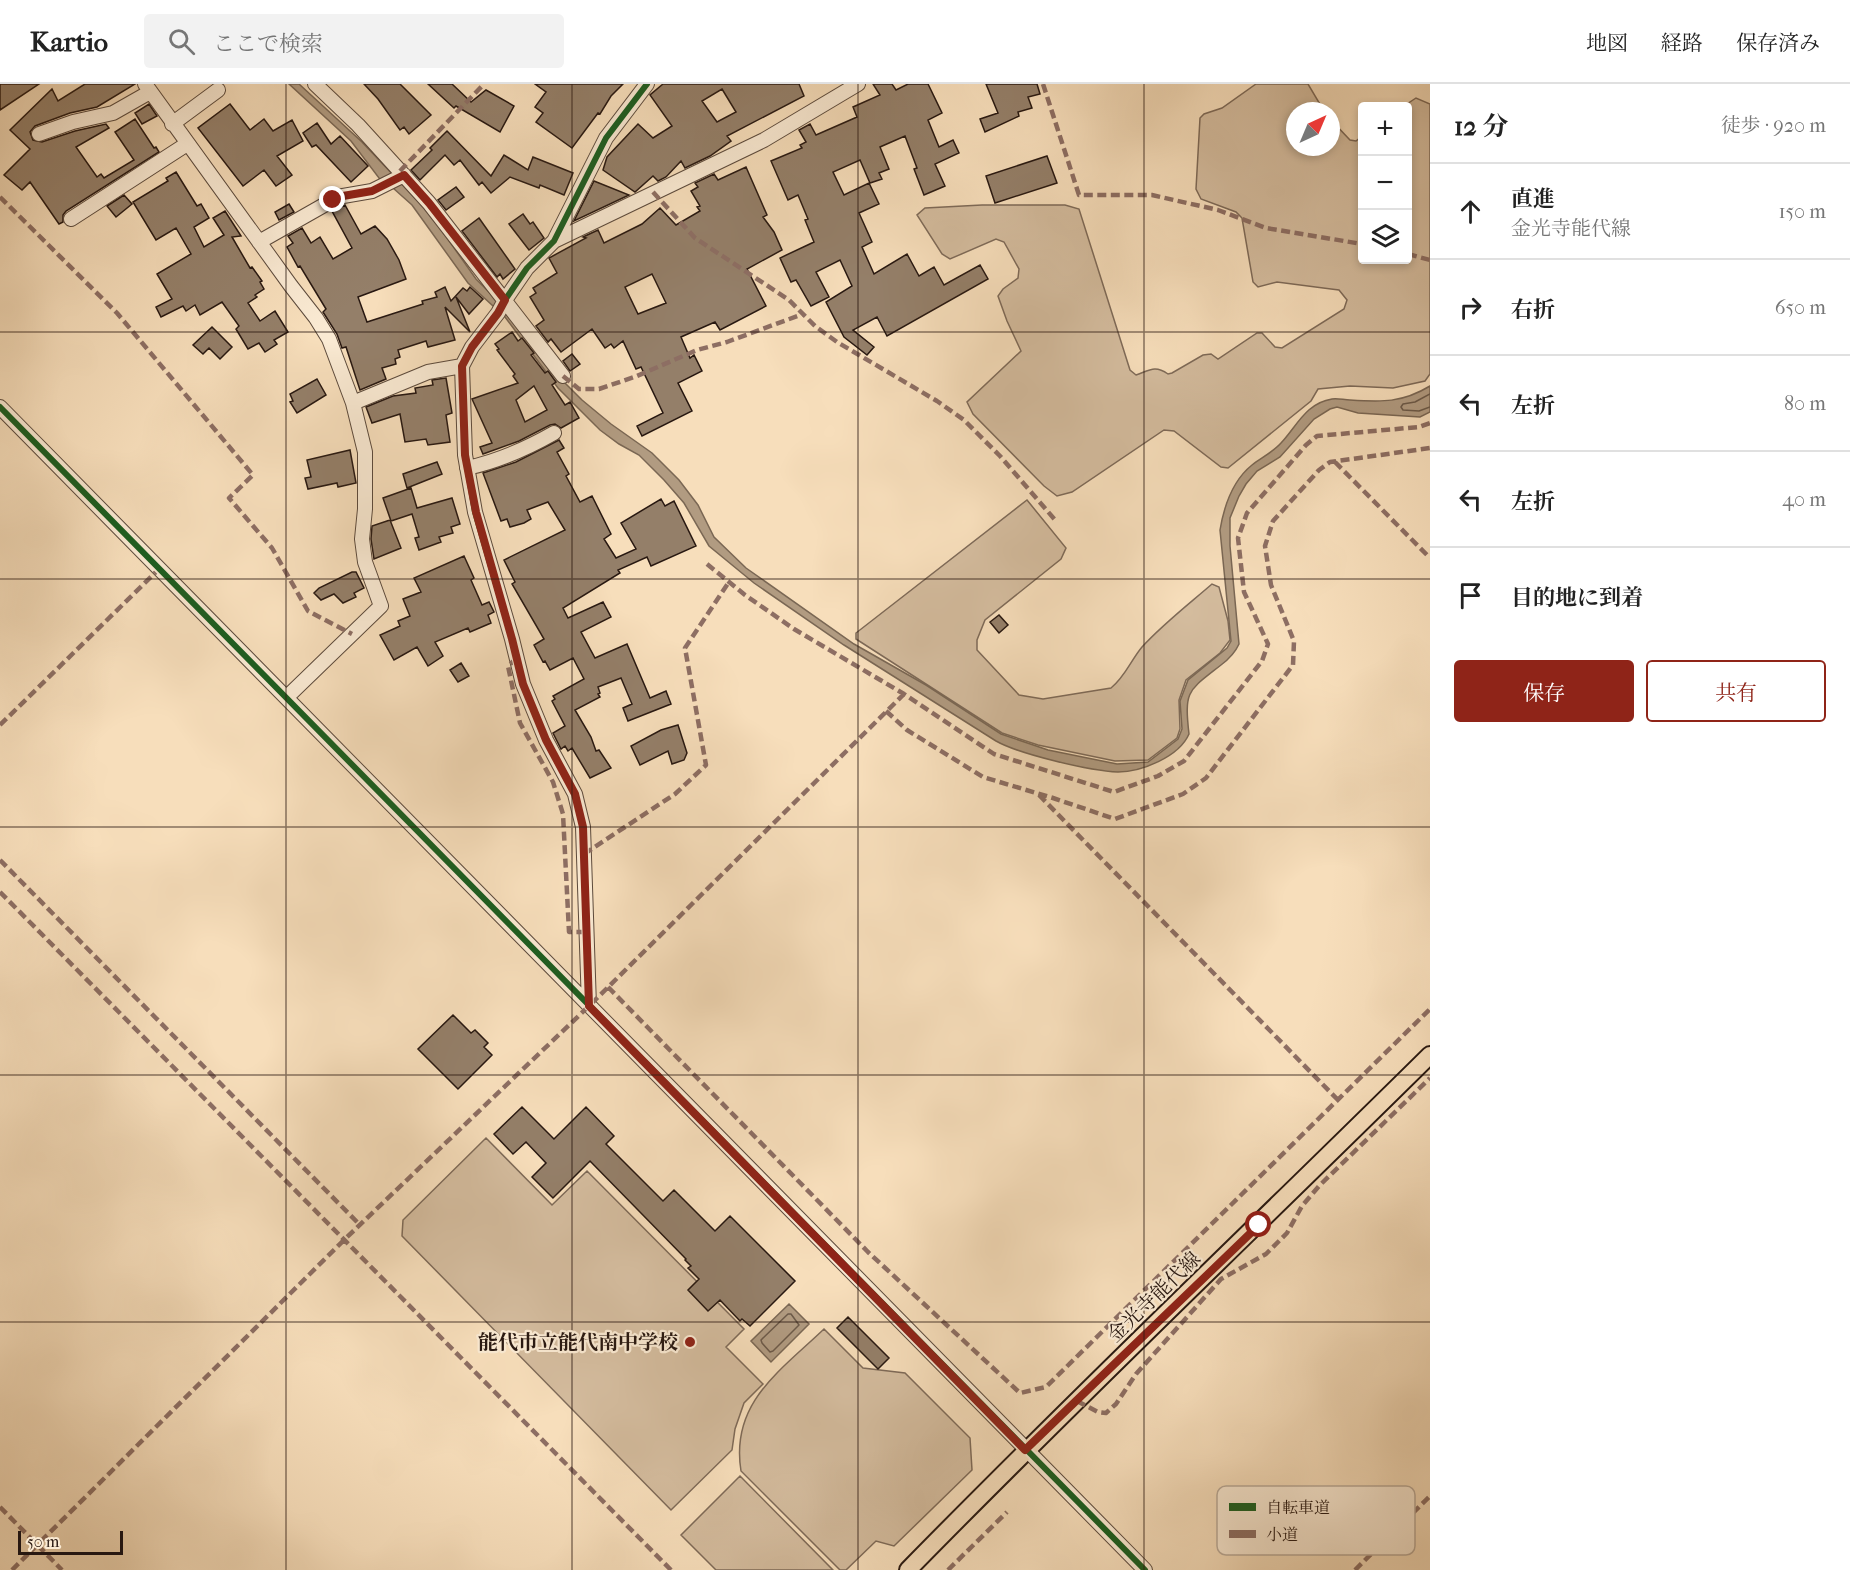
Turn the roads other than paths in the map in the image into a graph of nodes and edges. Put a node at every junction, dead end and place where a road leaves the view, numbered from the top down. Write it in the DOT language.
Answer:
graph roads {
  1 [pos="315,84"];
  2 [pos="858,84"];
  3 [pos="645,85"];
  4 [pos="148,88"];
  5 [pos="218,90"];
  6 [pos="172,124"];
  7 [pos="39,134"];
  8 [pos="187,144"];
  9 [pos="404,175"];
  10 [pos="71,219"];
  11 [pos="554,241"];
  12 [pos="259,242"];
  13 [pos="502,306"];
  14 [pos="462,366"];
  15 [pos="563,376"];
  16 [pos="353,403"];
  17 [pos="0,407"];
  18 [pos="554,433"];
  19 [pos="467,468"];
  20 [pos="287,697"];
  21 [pos="589,1006"];
  22 [pos="1430,1055"];
  23 [pos="1025,1450"];
  24 [pos="908,1570"];
  25 [pos="1145,1570"];
  1 -- 9 [label="street"];
  2 -- 11 [label="street"];
  3 -- 11 [label="street"];
  4 -- 6 [label="street"];
  4 -- 7 [label="street"];
  5 -- 6 [label="street"];
  6 -- 8 [label="street"];
  8 -- 10 [label="street"];
  8 -- 12 [label="street"];
  9 -- 12 [label="street"];
  9 -- 13 [label="street"];
  11 -- 13 [label="street"];
  12 -- 16 [label="street"];
  13 -- 14 [label="street"];
  13 -- 15 [label="street"];
  14 -- 16 [label="street"];
  14 -- 19 [label="street"];
  16 -- 20 [label="street"];
  17 -- 20 [label="street"];
  18 -- 19 [label="street"];
  19 -- 21 [label="street"];
  20 -- 21 [label="street"];
  21 -- 23 [label="street"];
  22 -- 23 [label="main road, 金光寺能代線"];
  23 -- 24 [label="main road, 金光寺能代線"];
  23 -- 25 [label="street"];
}
